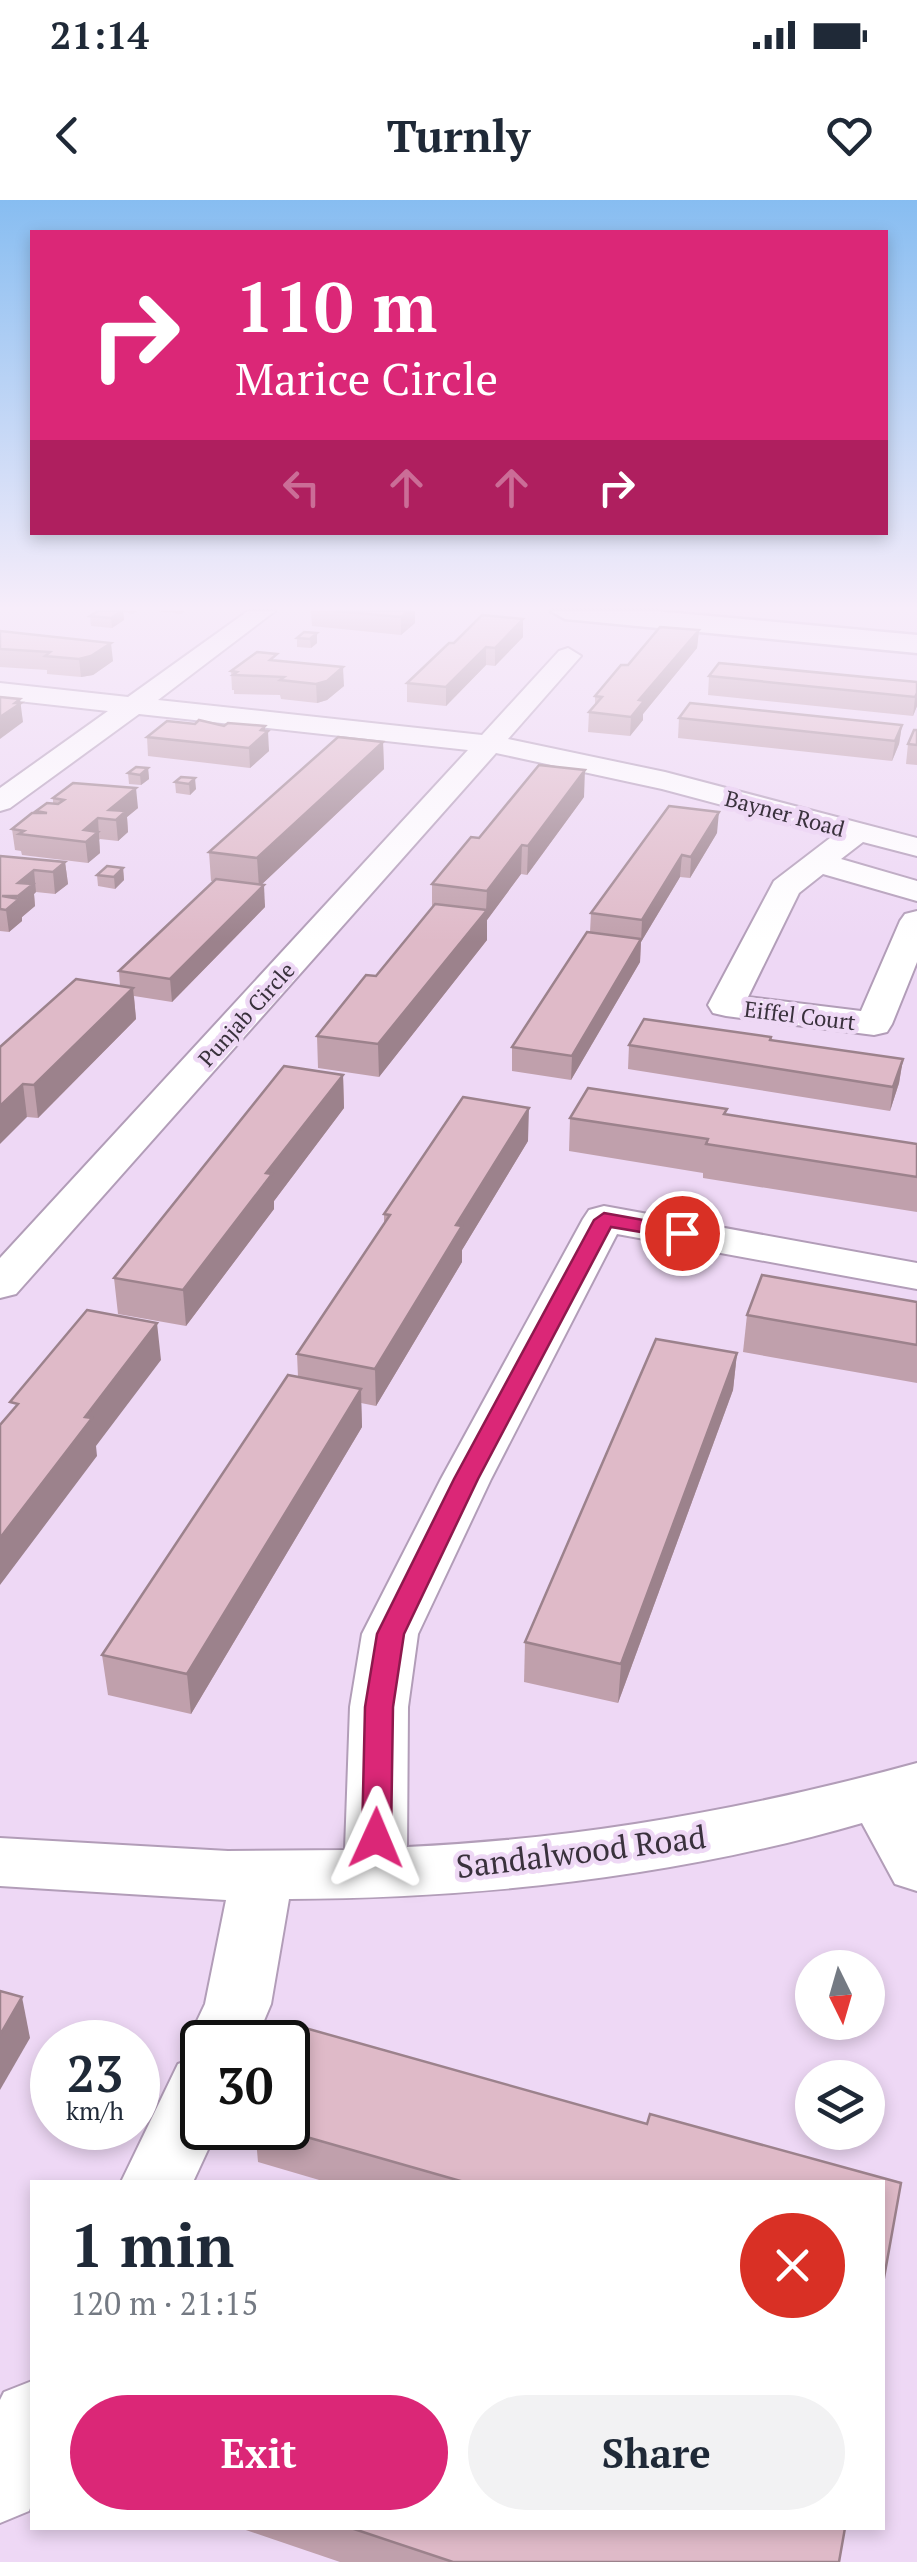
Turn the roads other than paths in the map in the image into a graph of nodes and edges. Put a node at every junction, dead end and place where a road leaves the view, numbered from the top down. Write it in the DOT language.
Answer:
graph roads {
  1 [pos="112,721"];
  2 [pos="277,721"];
  3 [pos="512,721"];
  4 [pos="492,744"];
  5 [pos="0,802"];
  6 [pos="857,832"];
  7 [pos="917,847"];
  8 [pos="816,862"];
  9 [pos="917,891"];
  10 [pos="917,922"];
  11 [pos="917,1276"];
  12 [pos="0,1285"];
  13 [pos="897,1792"];
  14 [pos="0,1862"];
  15 [pos="917,1867"];
  16 [pos="376,1871"];
  17 [pos="262,1877"];
  18 [pos="231,2020"];
  19 [pos="180,2131"];
  20 [pos="157,2180"];
  21 [pos="30,2424"];
  22 [pos="0,2482"];
  1 -- 5 [label="street"];
  2 -- 4 [label="street, Bayner Road"];
  3 -- 4 [label="street, Punjab Circle"];
  4 -- 6 [label="street, Bayner Road"];
  4 -- 12 [label="street, Punjab Circle"];
  6 -- 7 [label="street, Bayner Road"];
  6 -- 8 [label="street, Eiffel Court"];
  8 -- 9 [label="street"];
  8 -- 10 [label="street, Eiffel Court"];
  11 -- 16 [label="street"];
  13 -- 15 [label="street"];
  13 -- 16 [label="street, Sandalwood Road"];
  14 -- 17 [label="street, Sandalwood Road"];
  16 -- 17 [label="street, Sandalwood Road"];
  17 -- 18 [label="street"];
  19 -- 20 [label="street"];
  21 -- 22 [label="street"];
}
